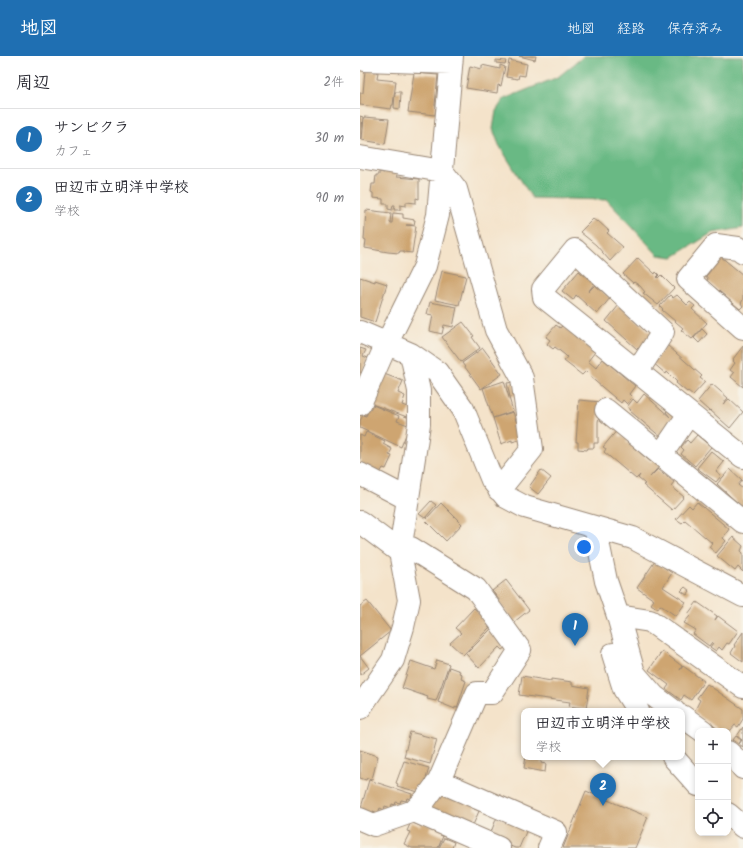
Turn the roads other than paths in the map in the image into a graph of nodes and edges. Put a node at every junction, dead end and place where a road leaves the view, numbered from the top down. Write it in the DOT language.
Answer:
graph roads {
  1 [pos="365,60"];
  2 [pos="451,60"];
  3 [pos="360,157"];
  4 [pos="442,171"];
  5 [pos="743,252"];
  6 [pos="743,328"];
  7 [pos="360,332"];
  8 [pos="387,344"];
  9 [pos="411,354"];
  10 [pos="637,372"];
  11 [pos="360,404"];
  12 [pos="606,410"];
  13 [pos="689,414"];
  14 [pos="661,455"];
  15 [pos="743,458"];
  16 [pos="360,474"];
  17 [pos="499,490"];
  18 [pos="408,499"];
  19 [pos="360,522"];
  20 [pos="743,522"];
  21 [pos="596,527"];
  22 [pos="400,552"];
  23 [pos="743,596"];
  24 [pos="618,616"];
  25 [pos="743,687"];
  26 [pos="360,708"];
  27 [pos="636,708"];
  28 [pos="670,708"];
  29 [pos="685,718"];
  30 [pos="699,728"];
  31 [pos="731,755"];
  32 [pos="676,760"];
  33 [pos="743,768"];
  34 [pos="439,781"];
  35 [pos="695,782"];
  36 [pos="414,811"];
  37 [pos="731,817"];
  38 [pos="360,819"];
  39 [pos="743,827"];
  40 [pos="499,848"];
  41 [pos="549,848"];
  1 -- 2 [label="street"];
  2 -- 4 [label="street"];
  3 -- 4 [label="street"];
  4 -- 8 [label="street"];
  4 -- 17 [label="street"];
  5 -- 6 [label="street"];
  7 -- 8 [label="street"];
  8 -- 9 [label="street"];
  8 -- 11 [label="street"];
  9 -- 17 [label="street"];
  9 -- 18 [label="street"];
  10 -- 10 [label="street"];
  10 -- 13 [label="street"];
  12 -- 14 [label="street"];
  13 -- 14 [label="street"];
  13 -- 15 [label="street"];
  14 -- 20 [label="street"];
  16 -- 18 [label="street"];
  17 -- 21 [label="street"];
  18 -- 22 [label="street"];
  19 -- 22 [label="street"];
  21 -- 23 [label="street"];
  21 -- 24 [label="street"];
  22 -- 26 [label="street"];
  22 -- 34 [label="street"];
  24 -- 25 [label="street"];
  24 -- 27 [label="street"];
  24 -- 28 [label="street"];
  29 -- 30 [label="street"];
  31 -- 33 [label="street"];
  32 -- 35 [label="street"];
  34 -- 36 [label="street"];
  34 -- 41 [label="street"];
  36 -- 38 [label="street"];
  36 -- 40 [label="street"];
  37 -- 39 [label="street"];
}
